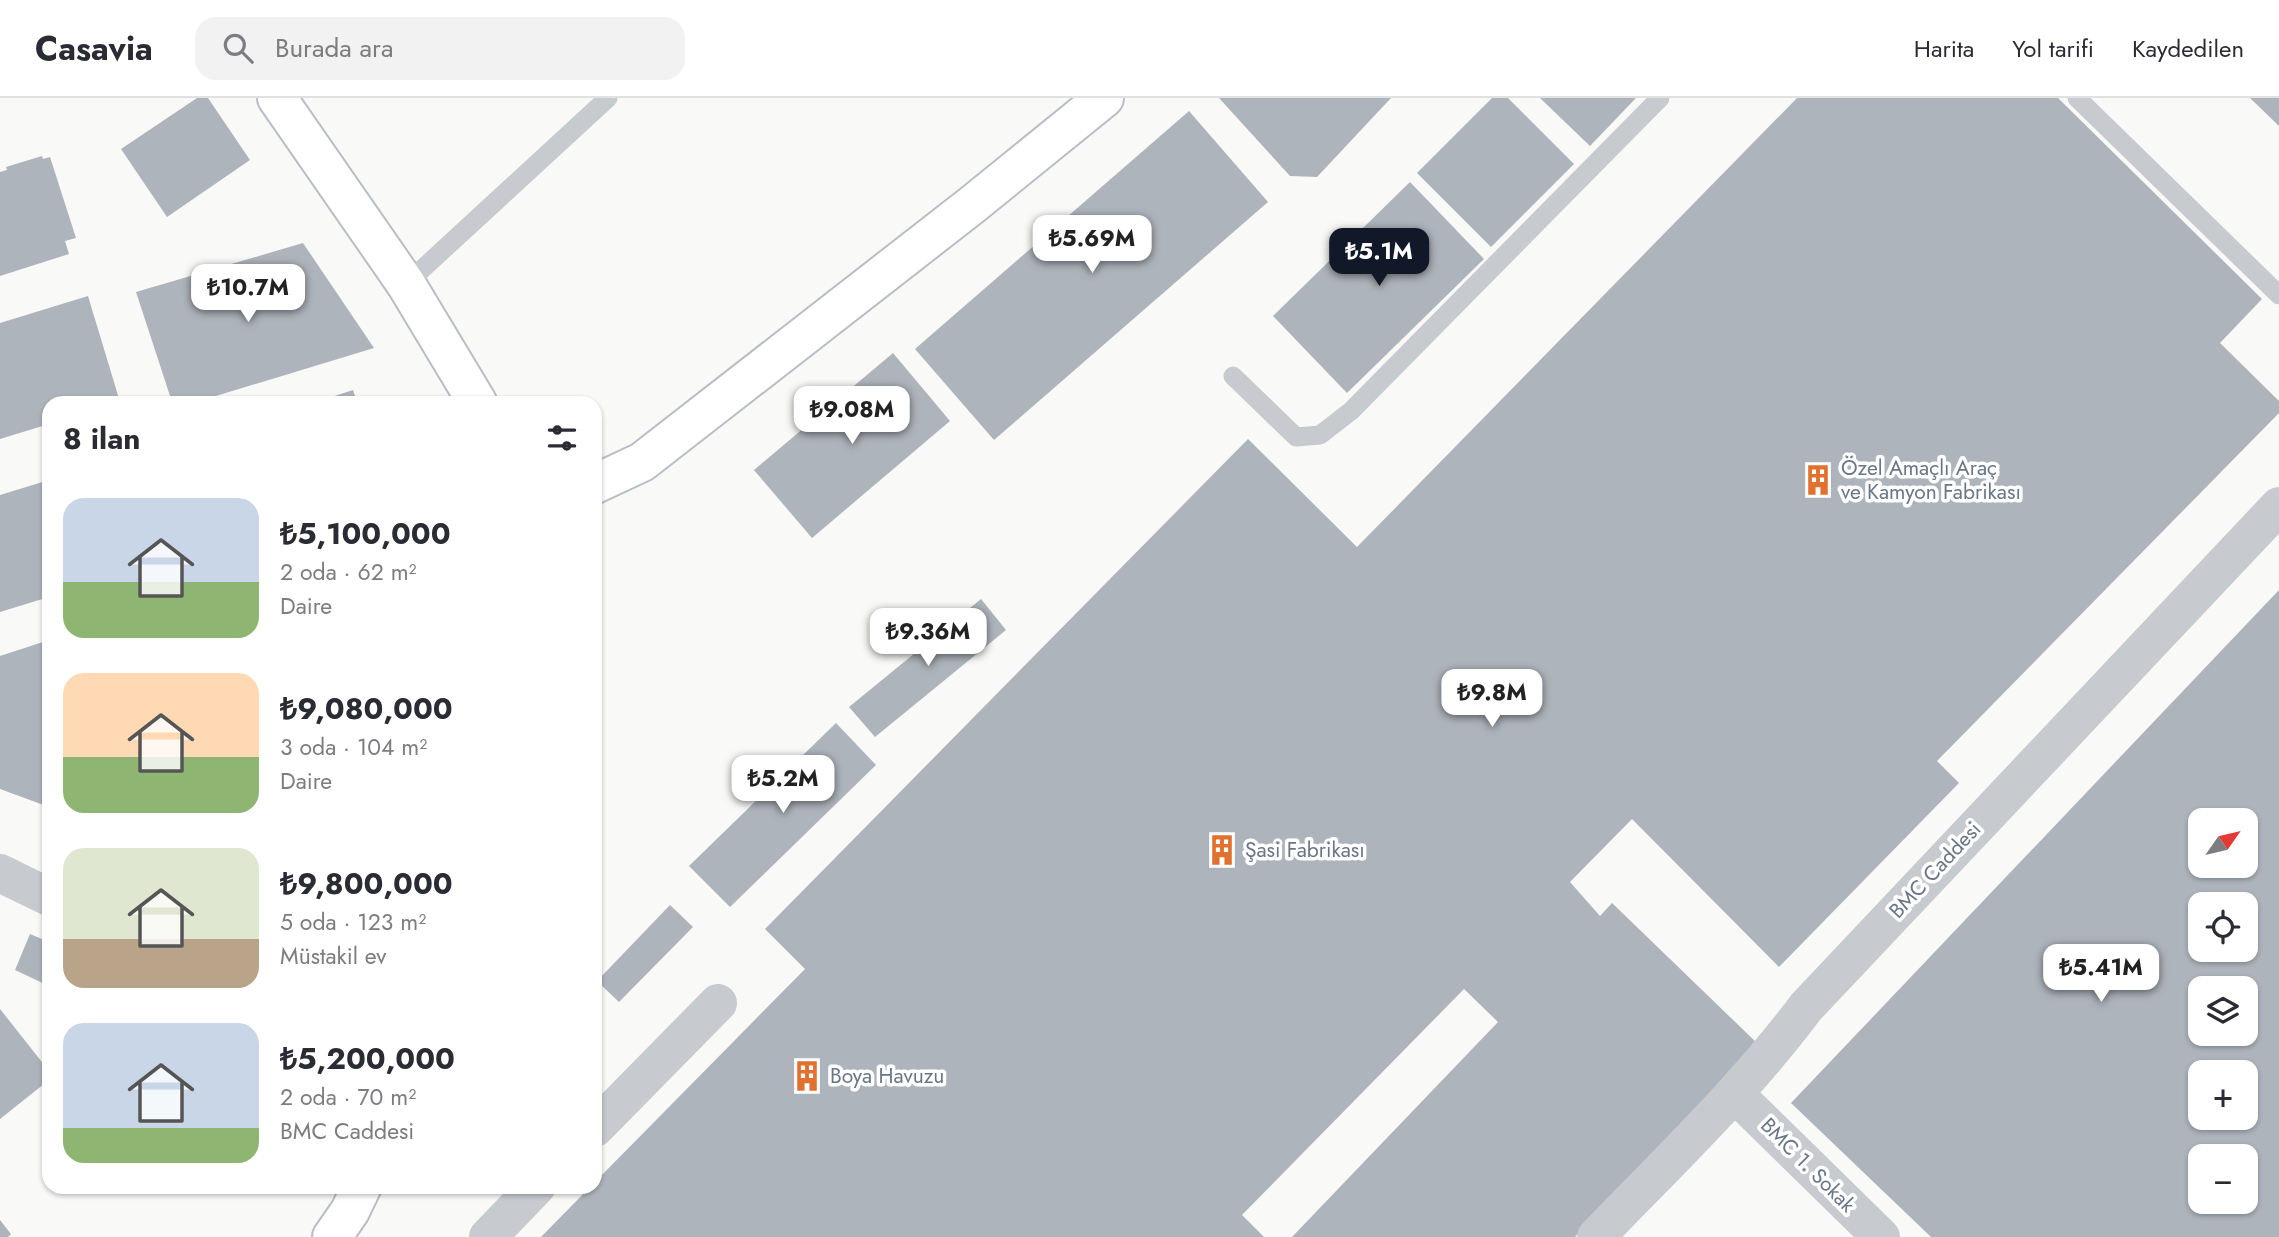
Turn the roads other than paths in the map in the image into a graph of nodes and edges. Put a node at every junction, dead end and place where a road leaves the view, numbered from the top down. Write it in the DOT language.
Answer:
graph roads {
  1 [pos="277,98"];
  2 [pos="608,98"];
  3 [pos="1104,98"];
  4 [pos="1660,98"];
  5 [pos="2077,98"];
  6 [pos="406,284"];
  7 [pos="2279,295"];
  8 [pos="1233,376"];
  9 [pos="473,396"];
  10 [pos="602,481"];
  11 [pos="2279,506"];
  12 [pos="0,873"];
  13 [pos="42,894"];
  14 [pos="718,1003"];
  15 [pos="1735,1094"];
  16 [pos="602,1121"];
  17 [pos="358,1194"];
  18 [pos="529,1194"];
  19 [pos="332,1237"];
  20 [pos="488,1237"];
  21 [pos="1596,1237"];
  22 [pos="1881,1237"];
  1 -- 6 [label="street"];
  2 -- 6 [label="lane"];
  3 -- 10 [label="street"];
  4 -- 8 [label="lane"];
  5 -- 7 [label="lane"];
  6 -- 9 [label="street"];
  11 -- 15 [label="street, BMC Caddesi"];
  12 -- 13 [label="street"];
  14 -- 16 [label="street"];
  15 -- 21 [label="street, BMC Caddesi"];
  15 -- 22 [label="street, BMC 1. Sokak"];
  17 -- 19 [label="street"];
  18 -- 20 [label="street"];
}
